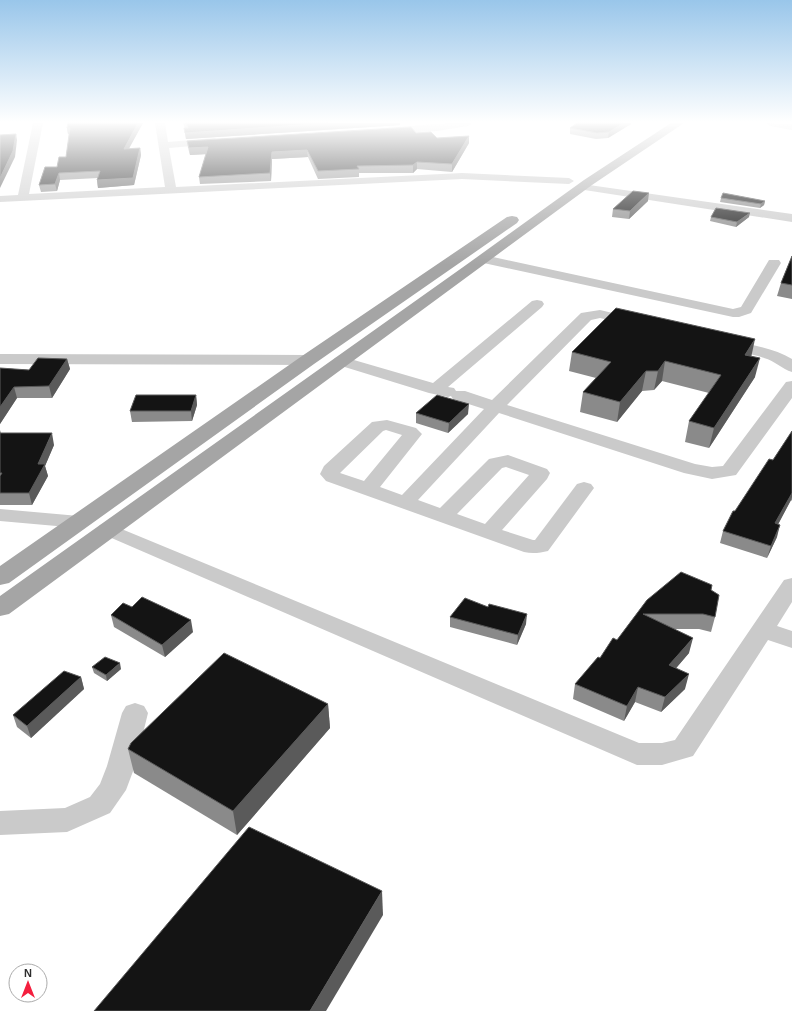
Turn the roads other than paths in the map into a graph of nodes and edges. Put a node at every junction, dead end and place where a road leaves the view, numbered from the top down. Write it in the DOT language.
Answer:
graph roads {
  1 [pos="29,170"];
  2 [pos="167,170"];
  3 [pos="595,170"];
  4 [pos="601,170"];
  5 [pos="576,184"];
  6 [pos="171,190"];
  7 [pos="23,198"];
  8 [pos="0,199"];
  9 [pos="792,218"];
  10 [pos="489,255"];
  11 [pos="774,263"];
  12 [pos="537,304"];
  13 [pos="645,325"];
  14 [pos="713,341"];
  15 [pos="0,359"];
  16 [pos="308,360"];
  17 [pos="341,361"];
  18 [pos="792,367"];
  19 [pos="792,386"];
  20 [pos="448,392"];
  21 [pos="496,406"];
  22 [pos="584,488"];
  23 [pos="368,489"];
  24 [pos="406,502"];
  25 [pos="0,515"];
  26 [pos="444,516"];
  27 [pos="79,522"];
  28 [pos="107,529"];
  29 [pos="489,532"];
  30 [pos="0,577"];
  31 [pos="792,585"];
  32 [pos="0,608"];
  33 [pos="763,629"];
  34 [pos="792,640"];
  35 [pos="135,713"];
  36 [pos="0,823"];
  1 -- 7 [label="street"];
  2 -- 6 [label="street"];
  3 -- 5 [label="main road"];
  4 -- 5 [label="main road"];
  5 -- 6 [label="street"];
  5 -- 9 [label="street"];
  5 -- 10 [label="main road"];
  5 -- 16 [label="main road"];
  6 -- 7 [label="street"];
  7 -- 8 [label="street"];
  10 -- 11 [label="street"];
  10 -- 17 [label="main road"];
  12 -- 20 [label="street"];
  13 -- 21 [label="street"];
  14 -- 18 [label="street"];
  15 -- 16 [label="street"];
  16 -- 27 [label="main road"];
  17 -- 20 [label="street"];
  17 -- 28 [label="main road"];
  19 -- 21 [label="street"];
  20 -- 21 [label="street"];
  21 -- 24 [label="street"];
  22 -- 29 [label="street"];
  23 -- 24 [label="street"];
  24 -- 26 [label="street"];
  25 -- 27 [label="street"];
  26 -- 29 [label="street"];
  26 -- 29 [label="street"];
  27 -- 30 [label="main road"];
  28 -- 32 [label="main road"];
  28 -- 33 [label="street"];
  31 -- 33 [label="street"];
  33 -- 34 [label="street"];
  35 -- 36 [label="street"];
}
